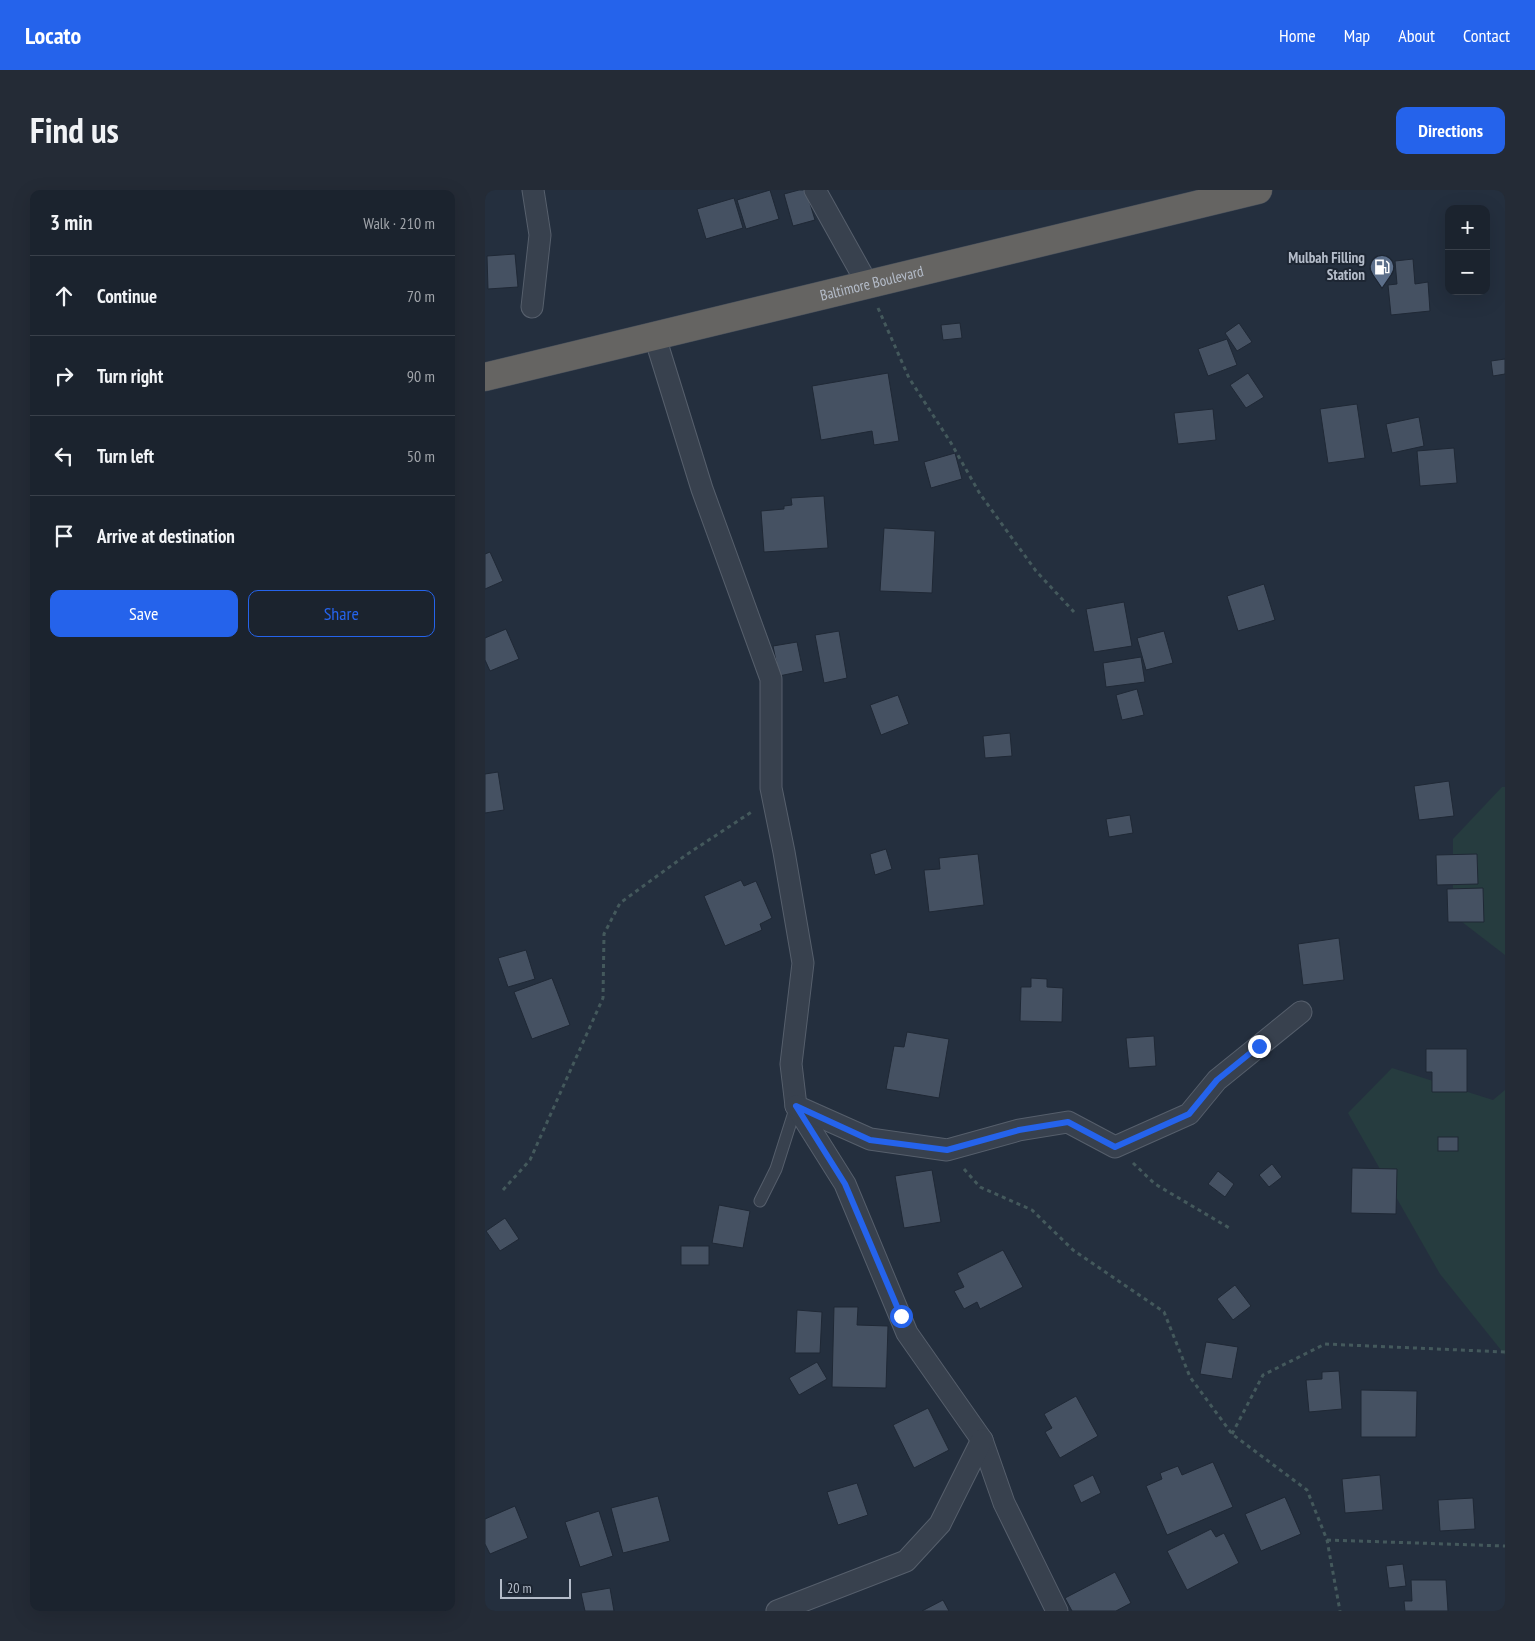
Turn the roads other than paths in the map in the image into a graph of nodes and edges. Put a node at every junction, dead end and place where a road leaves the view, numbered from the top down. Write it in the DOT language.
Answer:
graph roads {
  1 [pos="533,190"];
  2 [pos="815,190"];
  3 [pos="1258,190"];
  4 [pos="868,285"];
  5 [pos="532,307"];
  6 [pos="655,337"];
  7 [pos="485,377"];
  8 [pos="1301,1012"];
  9 [pos="796,1106"];
  10 [pos="760,1201"];
  11 [pos="981,1440"];
  12 [pos="777,1611"];
  13 [pos="1057,1611"];
  1 -- 5 [label="street"];
  2 -- 4 [label="street"];
  3 -- 4 [label="highway, Baltimore Boulevard"];
  4 -- 6 [label="highway, Baltimore Boulevard"];
  6 -- 7 [label="highway, Baltimore Boulevard"];
  6 -- 9 [label="street"];
  8 -- 9 [label="street"];
  9 -- 10 [label="lane"];
  9 -- 11 [label="street"];
  11 -- 12 [label="street"];
  11 -- 13 [label="street"];
}
